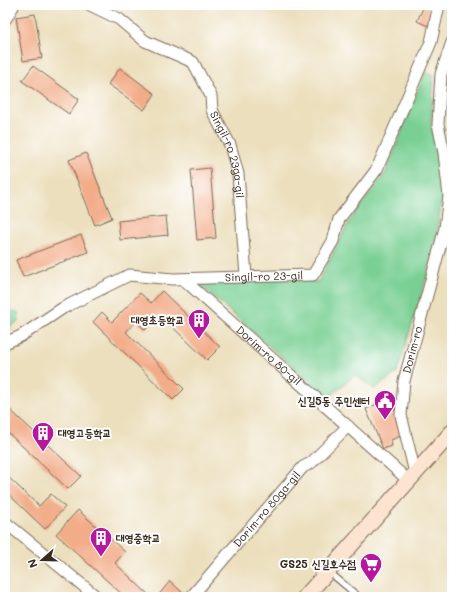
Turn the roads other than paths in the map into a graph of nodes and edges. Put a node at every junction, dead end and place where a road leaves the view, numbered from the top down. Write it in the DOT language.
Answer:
graph roads {
  1 [pos="14,5"];
  2 [pos="90,5"];
  3 [pos="439,5"];
  4 [pos="5,20"];
  5 [pos="452,42"];
  6 [pos="246,276"];
  7 [pos="183,279"];
  8 [pos="5,343"];
  9 [pos="348,426"];
  10 [pos="452,432"];
  11 [pos="412,477"];
  12 [pos="5,522"];
  13 [pos="328,571"];
  14 [pos="97,597"];
  15 [pos="191,597"];
  16 [pos="305,597"];
  17 [pos="359,597"];
  1 -- 4 [label="street"];
  2 -- 6 [label="street, Singil-ro 23ga-gil"];
  3 -- 6 [label="street, Singil-ro 23-gil"];
  5 -- 11 [label="street, Dorim-ro"];
  6 -- 7 [label="street, Singil-ro 23-gil"];
  7 -- 8 [label="street, Singil-ro 23-gil"];
  7 -- 9 [label="street, Dorim-ro 80-gil"];
  9 -- 11 [label="street, Dorim-ro 80-gil"];
  9 -- 15 [label="street, Dorim-ro 80ga-gil"];
  10 -- 11 [label="main road"];
  11 -- 13 [label="main road"];
  12 -- 14 [label="street"];
  13 -- 16 [label="main road"];
  13 -- 17 [label="lane"];
}
